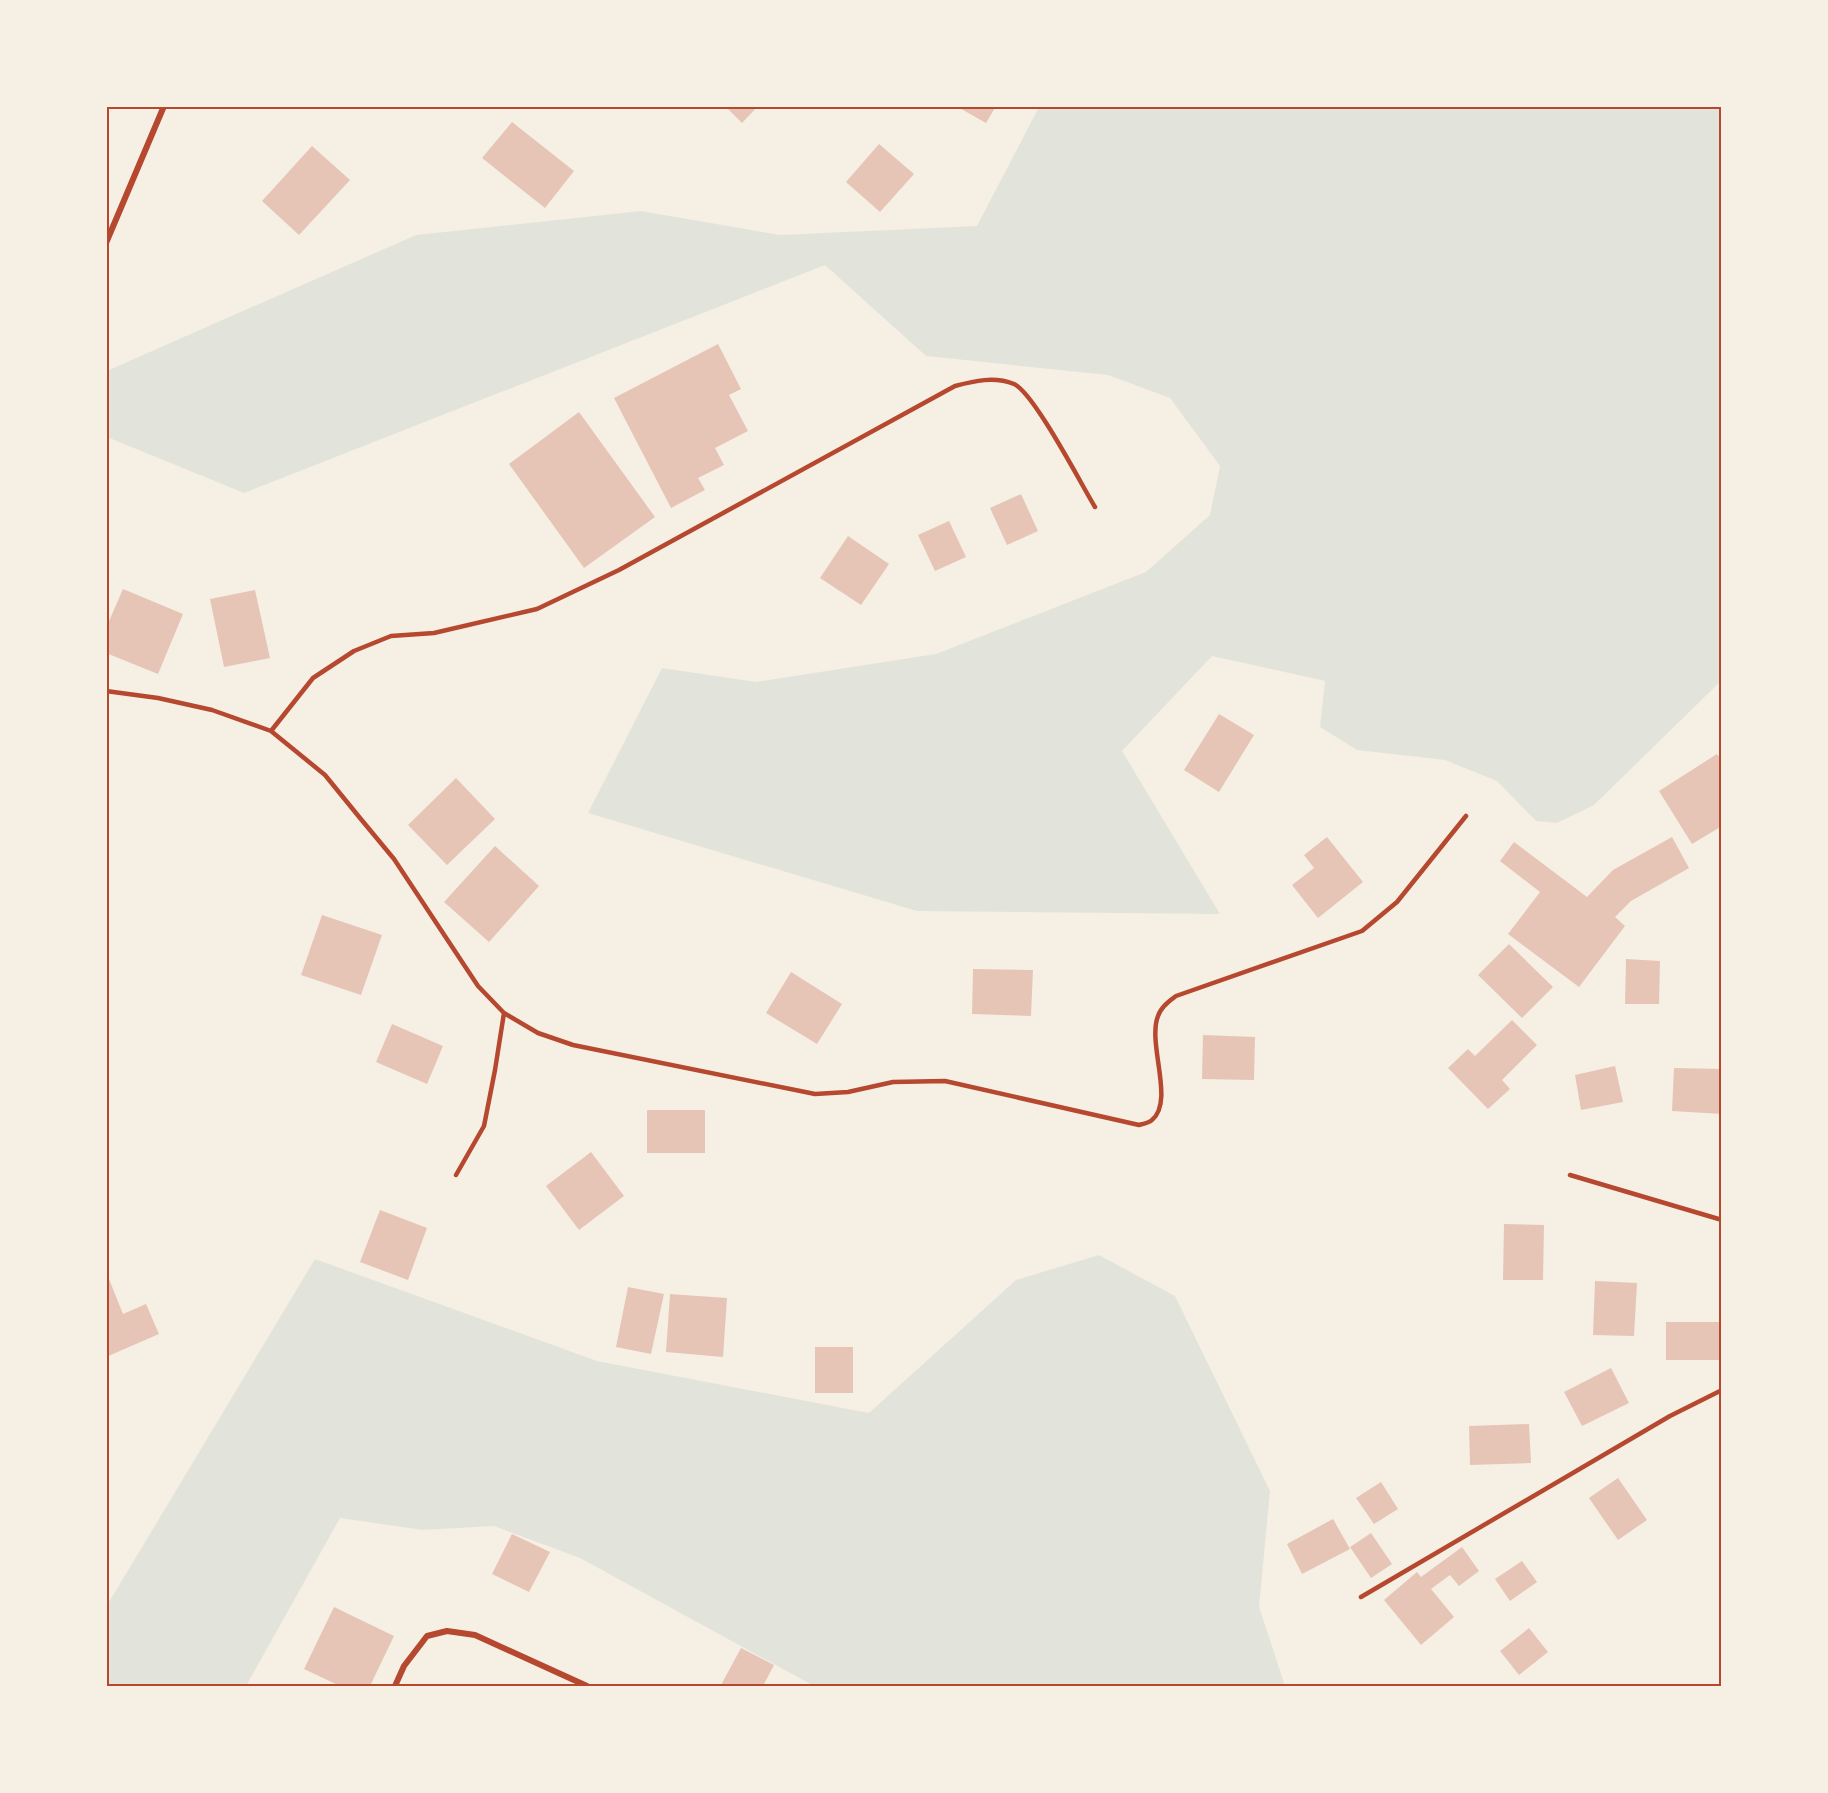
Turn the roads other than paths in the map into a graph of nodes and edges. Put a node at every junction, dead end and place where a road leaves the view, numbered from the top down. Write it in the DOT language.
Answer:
graph roads {
  1 [pos="164,106"];
  2 [pos="107,240"];
  3 [pos="1095,507"];
  4 [pos="106,691"];
  5 [pos="271,731"];
  6 [pos="1466,816"];
  7 [pos="504,1013"];
  8 [pos="456,1175"];
  9 [pos="1570,1175"];
  10 [pos="1722,1220"];
  11 [pos="1722,1390"];
  12 [pos="1361,1597"];
  13 [pos="395,1686"];
  14 [pos="587,1686"];
  1 -- 2 [label="street"];
  3 -- 5 [label="lane"];
  4 -- 5 [label="lane"];
  5 -- 7 [label="lane"];
  6 -- 7 [label="lane"];
  7 -- 8 [label="lane"];
  9 -- 10 [label="lane"];
  11 -- 12 [label="lane"];
  13 -- 14 [label="street"];
}
